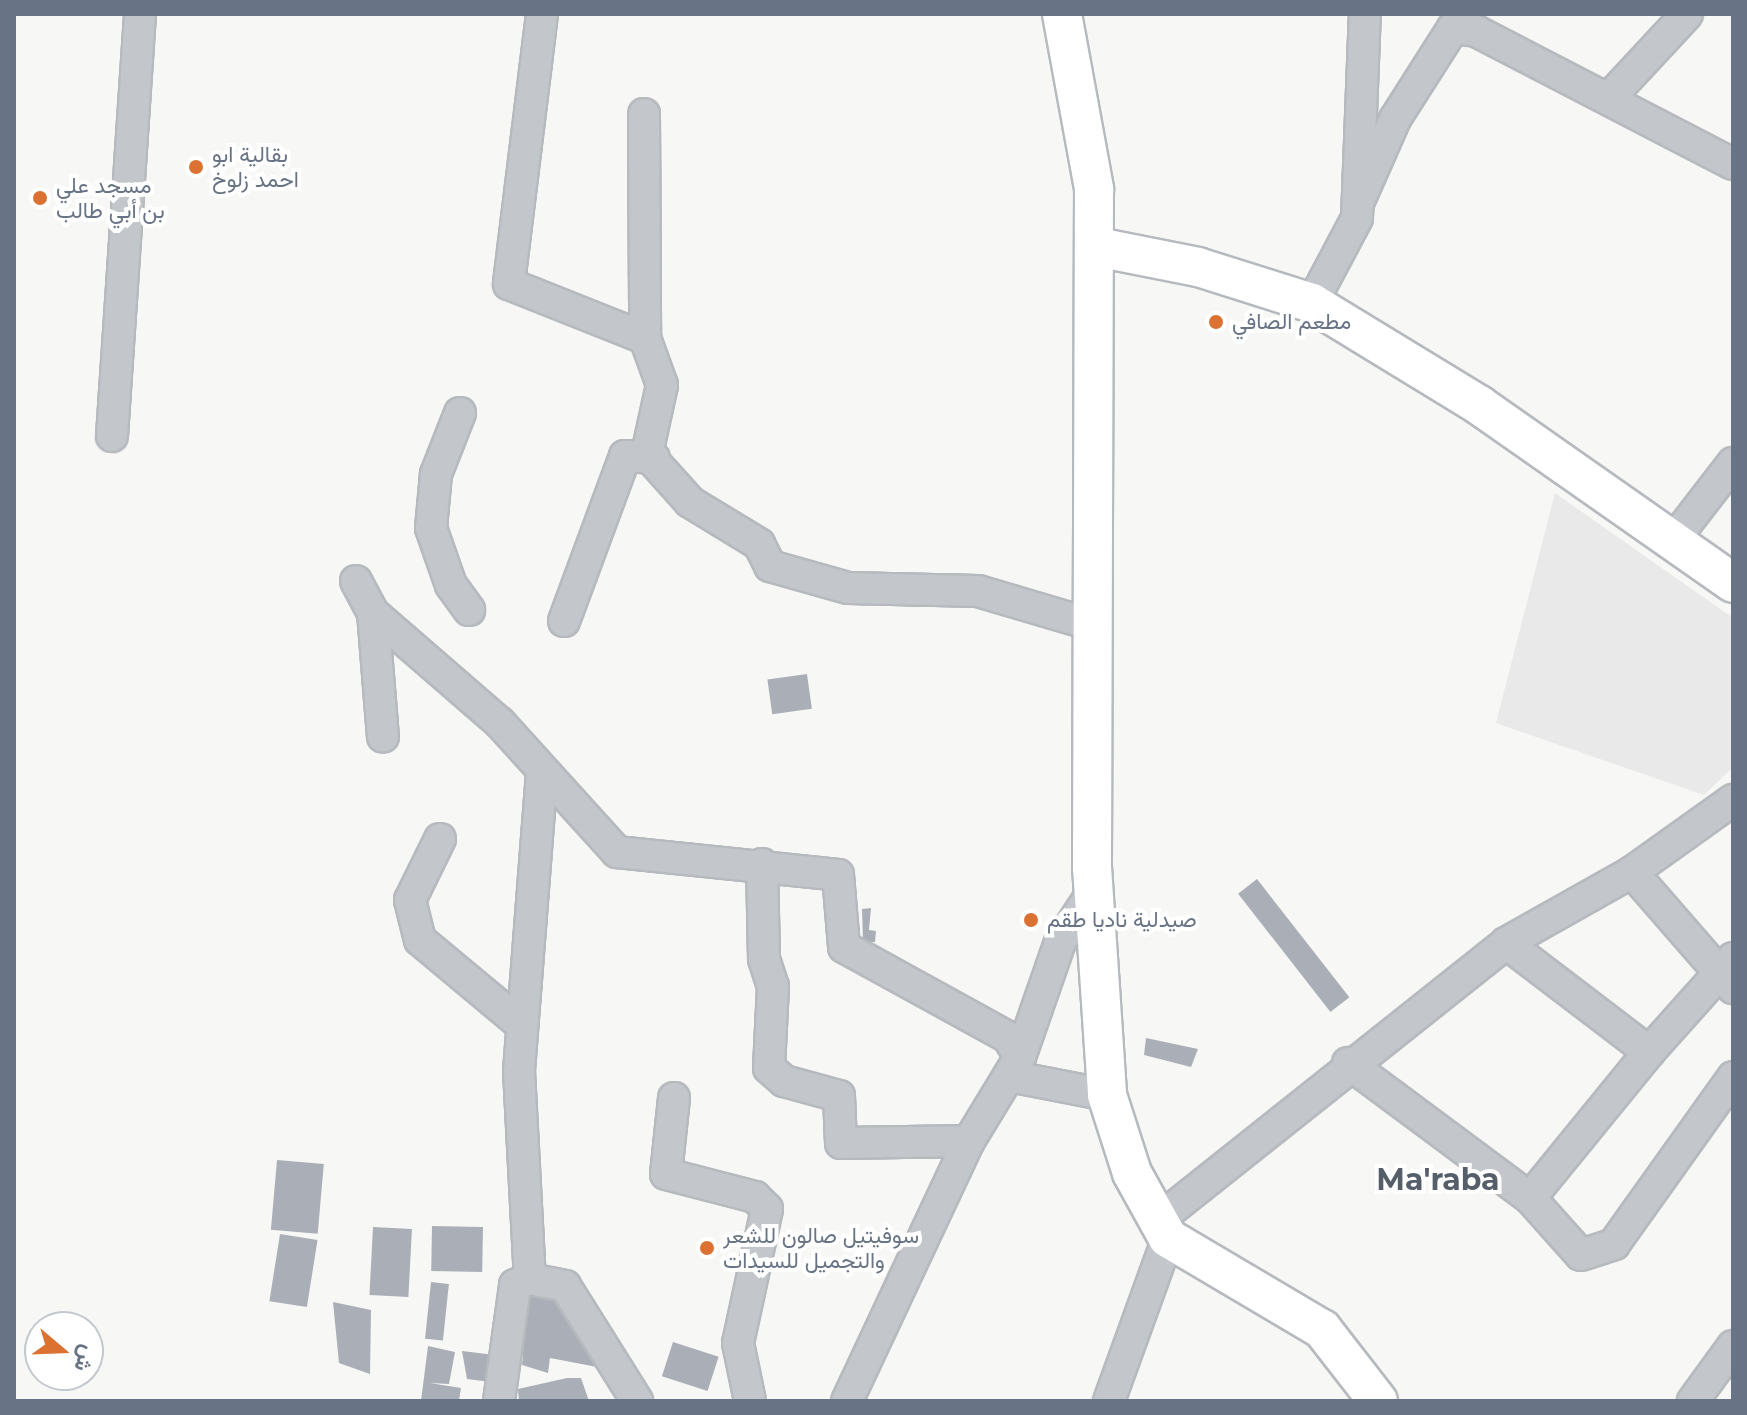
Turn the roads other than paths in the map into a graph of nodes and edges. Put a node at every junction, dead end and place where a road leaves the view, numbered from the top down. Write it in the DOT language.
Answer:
graph roads {
  1 [pos="140,14"];
  2 [pos="542,14"];
  3 [pos="1062,14"];
  4 [pos="1365,14"];
  5 [pos="1687,14"];
  6 [pos="1459,21"];
  7 [pos="1610,97"];
  8 [pos="644,114"];
  9 [pos="1733,164"];
  10 [pos="1358,203"];
  11 [pos="1097,247"];
  12 [pos="1312,303"];
  13 [pos="645,338"];
  14 [pos="460,413"];
  15 [pos="112,436"];
  16 [pos="654,458"];
  17 [pos="1733,463"];
  18 [pos="1675,538"];
  19 [pos="356,581"];
  20 [pos="1733,583"];
  21 [pos="469,610"];
  22 [pos="373,613"];
  23 [pos="564,621"];
  24 [pos="1096,626"];
  25 [pos="383,737"];
  26 [pos="542,772"];
  27 [pos="1728,810"];
  28 [pos="440,839"];
  29 [pos="762,864"];
  30 [pos="1632,872"];
  31 [pos="1093,892"];
  32 [pos="1506,943"];
  33 [pos="1729,973"];
  34 [pos="522,1025"];
  35 [pos="1649,1052"];
  36 [pos="1348,1063"];
  37 [pos="1014,1066"];
  38 [pos="1733,1077"];
  39 [pos="1107,1095"];
  40 [pos="674,1098"];
  41 [pos="969,1141"];
  42 [pos="1530,1198"];
  43 [pos="1162,1230"];
  44 [pos="530,1279"];
  45 [pos="1733,1346"];
  46 [pos="499,1401"];
  47 [pos="637,1401"];
  48 [pos="750,1401"];
  49 [pos="847,1401"];
  50 [pos="1109,1401"];
  51 [pos="1378,1401"];
  52 [pos="1693,1401"];
  1 -- 15 [label="street"];
  2 -- 13 [label="street"];
  3 -- 11 [label="main road"];
  4 -- 10 [label="street"];
  5 -- 7 [label="street"];
  6 -- 7 [label="street"];
  6 -- 10 [label="street"];
  7 -- 9 [label="street"];
  8 -- 13 [label="street"];
  10 -- 12 [label="street"];
  11 -- 12 [label="main road"];
  11 -- 24 [label="main road"];
  12 -- 18 [label="main road"];
  13 -- 16 [label="street"];
  14 -- 21 [label="street"];
  16 -- 23 [label="street"];
  16 -- 24 [label="street"];
  17 -- 18 [label="street"];
  18 -- 20 [label="main road"];
  19 -- 22 [label="street"];
  22 -- 25 [label="street"];
  22 -- 26 [label="street"];
  24 -- 31 [label="main road"];
  26 -- 29 [label="street"];
  26 -- 34 [label="street"];
  27 -- 30 [label="street"];
  28 -- 34 [label="street"];
  29 -- 37 [label="street"];
  29 -- 41 [label="street"];
  30 -- 32 [label="street"];
  30 -- 33 [label="street"];
  31 -- 37 [label="street"];
  31 -- 39 [label="main road"];
  32 -- 35 [label="street"];
  32 -- 36 [label="street"];
  33 -- 35 [label="street"];
  34 -- 44 [label="street"];
  35 -- 42 [label="street"];
  36 -- 42 [label="street"];
  36 -- 43 [label="street"];
  37 -- 39 [label="street"];
  37 -- 41 [label="street"];
  38 -- 42 [label="street"];
  39 -- 43 [label="main road"];
  40 -- 48 [label="street"];
  41 -- 49 [label="street"];
  43 -- 50 [label="street"];
  43 -- 51 [label="main road"];
  44 -- 46 [label="street"];
  44 -- 47 [label="street"];
  45 -- 52 [label="street"];
}
